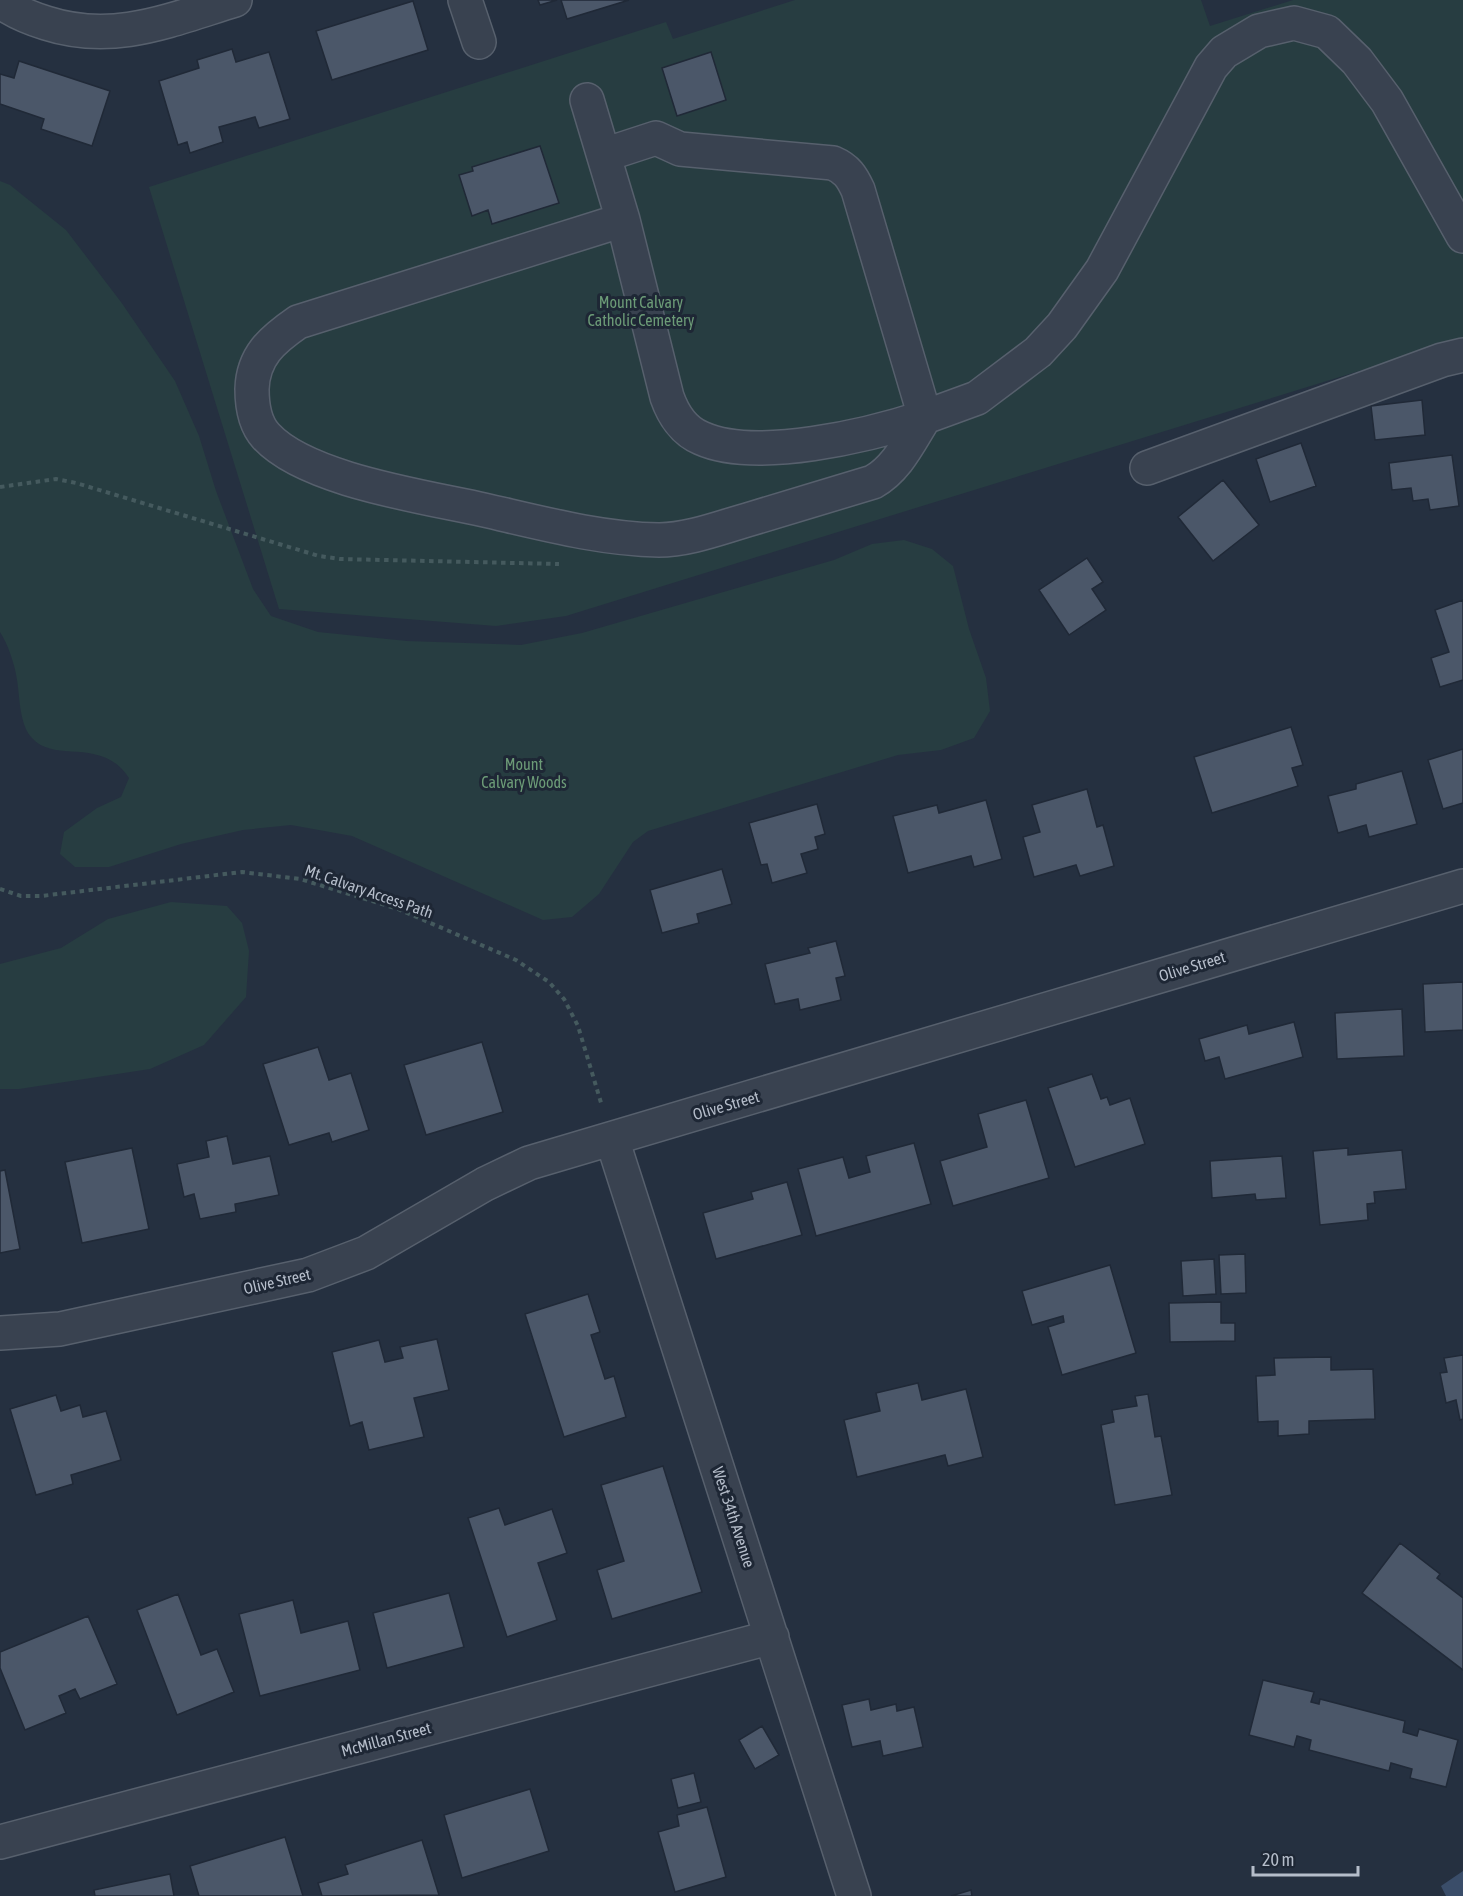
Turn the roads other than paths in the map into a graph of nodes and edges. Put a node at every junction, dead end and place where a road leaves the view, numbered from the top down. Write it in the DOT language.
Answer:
graph roads {
  1 [pos="235,0"];
  2 [pos="465,0"];
  3 [pos="0,1"];
  4 [pos="479,42"];
  5 [pos="587,100"];
  6 [pos="604,155"];
  7 [pos="623,220"];
  8 [pos="1463,236"];
  9 [pos="1463,355"];
  10 [pos="925,417"];
  11 [pos="1147,468"];
  12 [pos="1463,886"];
  13 [pos="612,1138"];
  14 [pos="0,1333"];
  15 [pos="772,1637"];
  16 [pos="0,1842"];
  17 [pos="854,1896"];
  1 -- 3 [label="street"];
  2 -- 4 [label="street"];
  5 -- 6 [label="street"];
  6 -- 7 [label="street"];
  6 -- 10 [label="street"];
  7 -- 10 [label="street"];
  7 -- 10 [label="street"];
  8 -- 10 [label="street"];
  9 -- 11 [label="street"];
  12 -- 13 [label="street, Olive Street"];
  13 -- 14 [label="street, Olive Street"];
  13 -- 15 [label="street, West 34th Avenue"];
  15 -- 16 [label="street, McMillan Street"];
  15 -- 17 [label="street, West 34th Avenue"];
}
